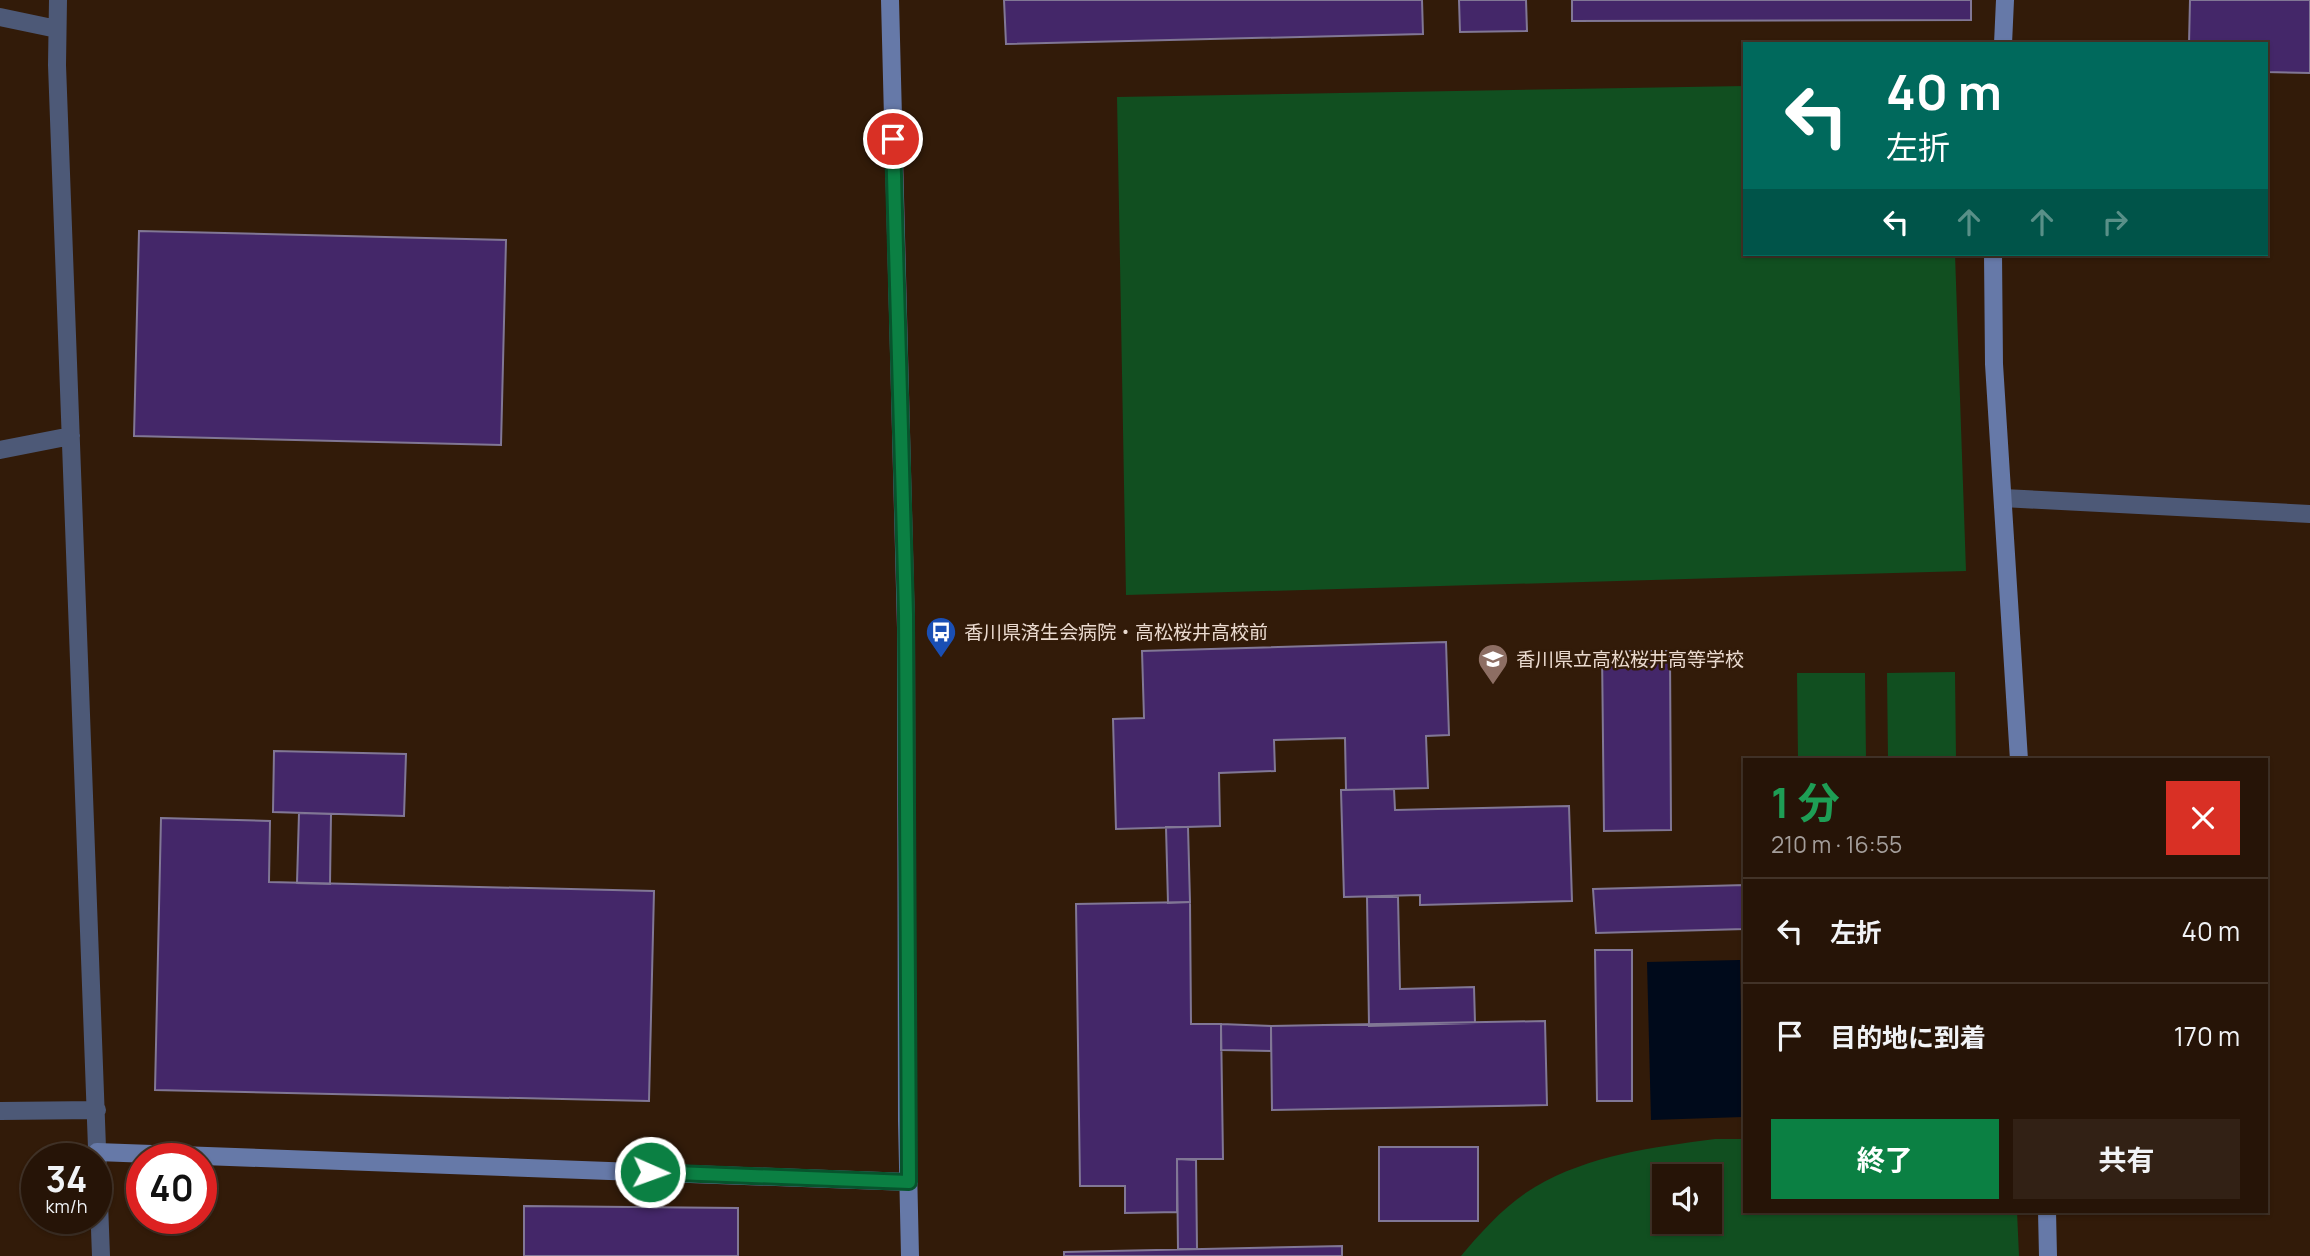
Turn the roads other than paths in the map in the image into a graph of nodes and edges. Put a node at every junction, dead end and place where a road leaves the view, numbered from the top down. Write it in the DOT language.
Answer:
graph roads {
  1 [pos="58,0"];
  2 [pos="890,0"];
  3 [pos="2005,0"];
  4 [pos="0,17"];
  5 [pos="57,29"];
  6 [pos="2003,42"];
  7 [pos="1993,256"];
  8 [pos="71,436"];
  9 [pos="0,450"];
  10 [pos="2003,498"];
  11 [pos="2310,514"];
  12 [pos="2019,758"];
  13 [pos="97,1110"];
  14 [pos="0,1111"];
  15 [pos="97,1143"];
  16 [pos="112,1153"];
  17 [pos="909,1182"];
  18 [pos="2047,1213"];
  19 [pos="100,1234"];
  20 [pos="101,1256"];
  21 [pos="910,1256"];
  22 [pos="2048,1256"];
  1 -- 5 [label="street"];
  2 -- 17 [label="street"];
  3 -- 6 [label="street"];
  4 -- 5 [label="street"];
  5 -- 8 [label="street"];
  7 -- 10 [label="street"];
  8 -- 9 [label="street"];
  8 -- 13 [label="street"];
  10 -- 11 [label="street"];
  10 -- 12 [label="street"];
  13 -- 14 [label="street"];
  13 -- 15 [label="street"];
  16 -- 17 [label="street"];
  17 -- 21 [label="street"];
  18 -- 22 [label="street"];
  19 -- 20 [label="street"];
}
